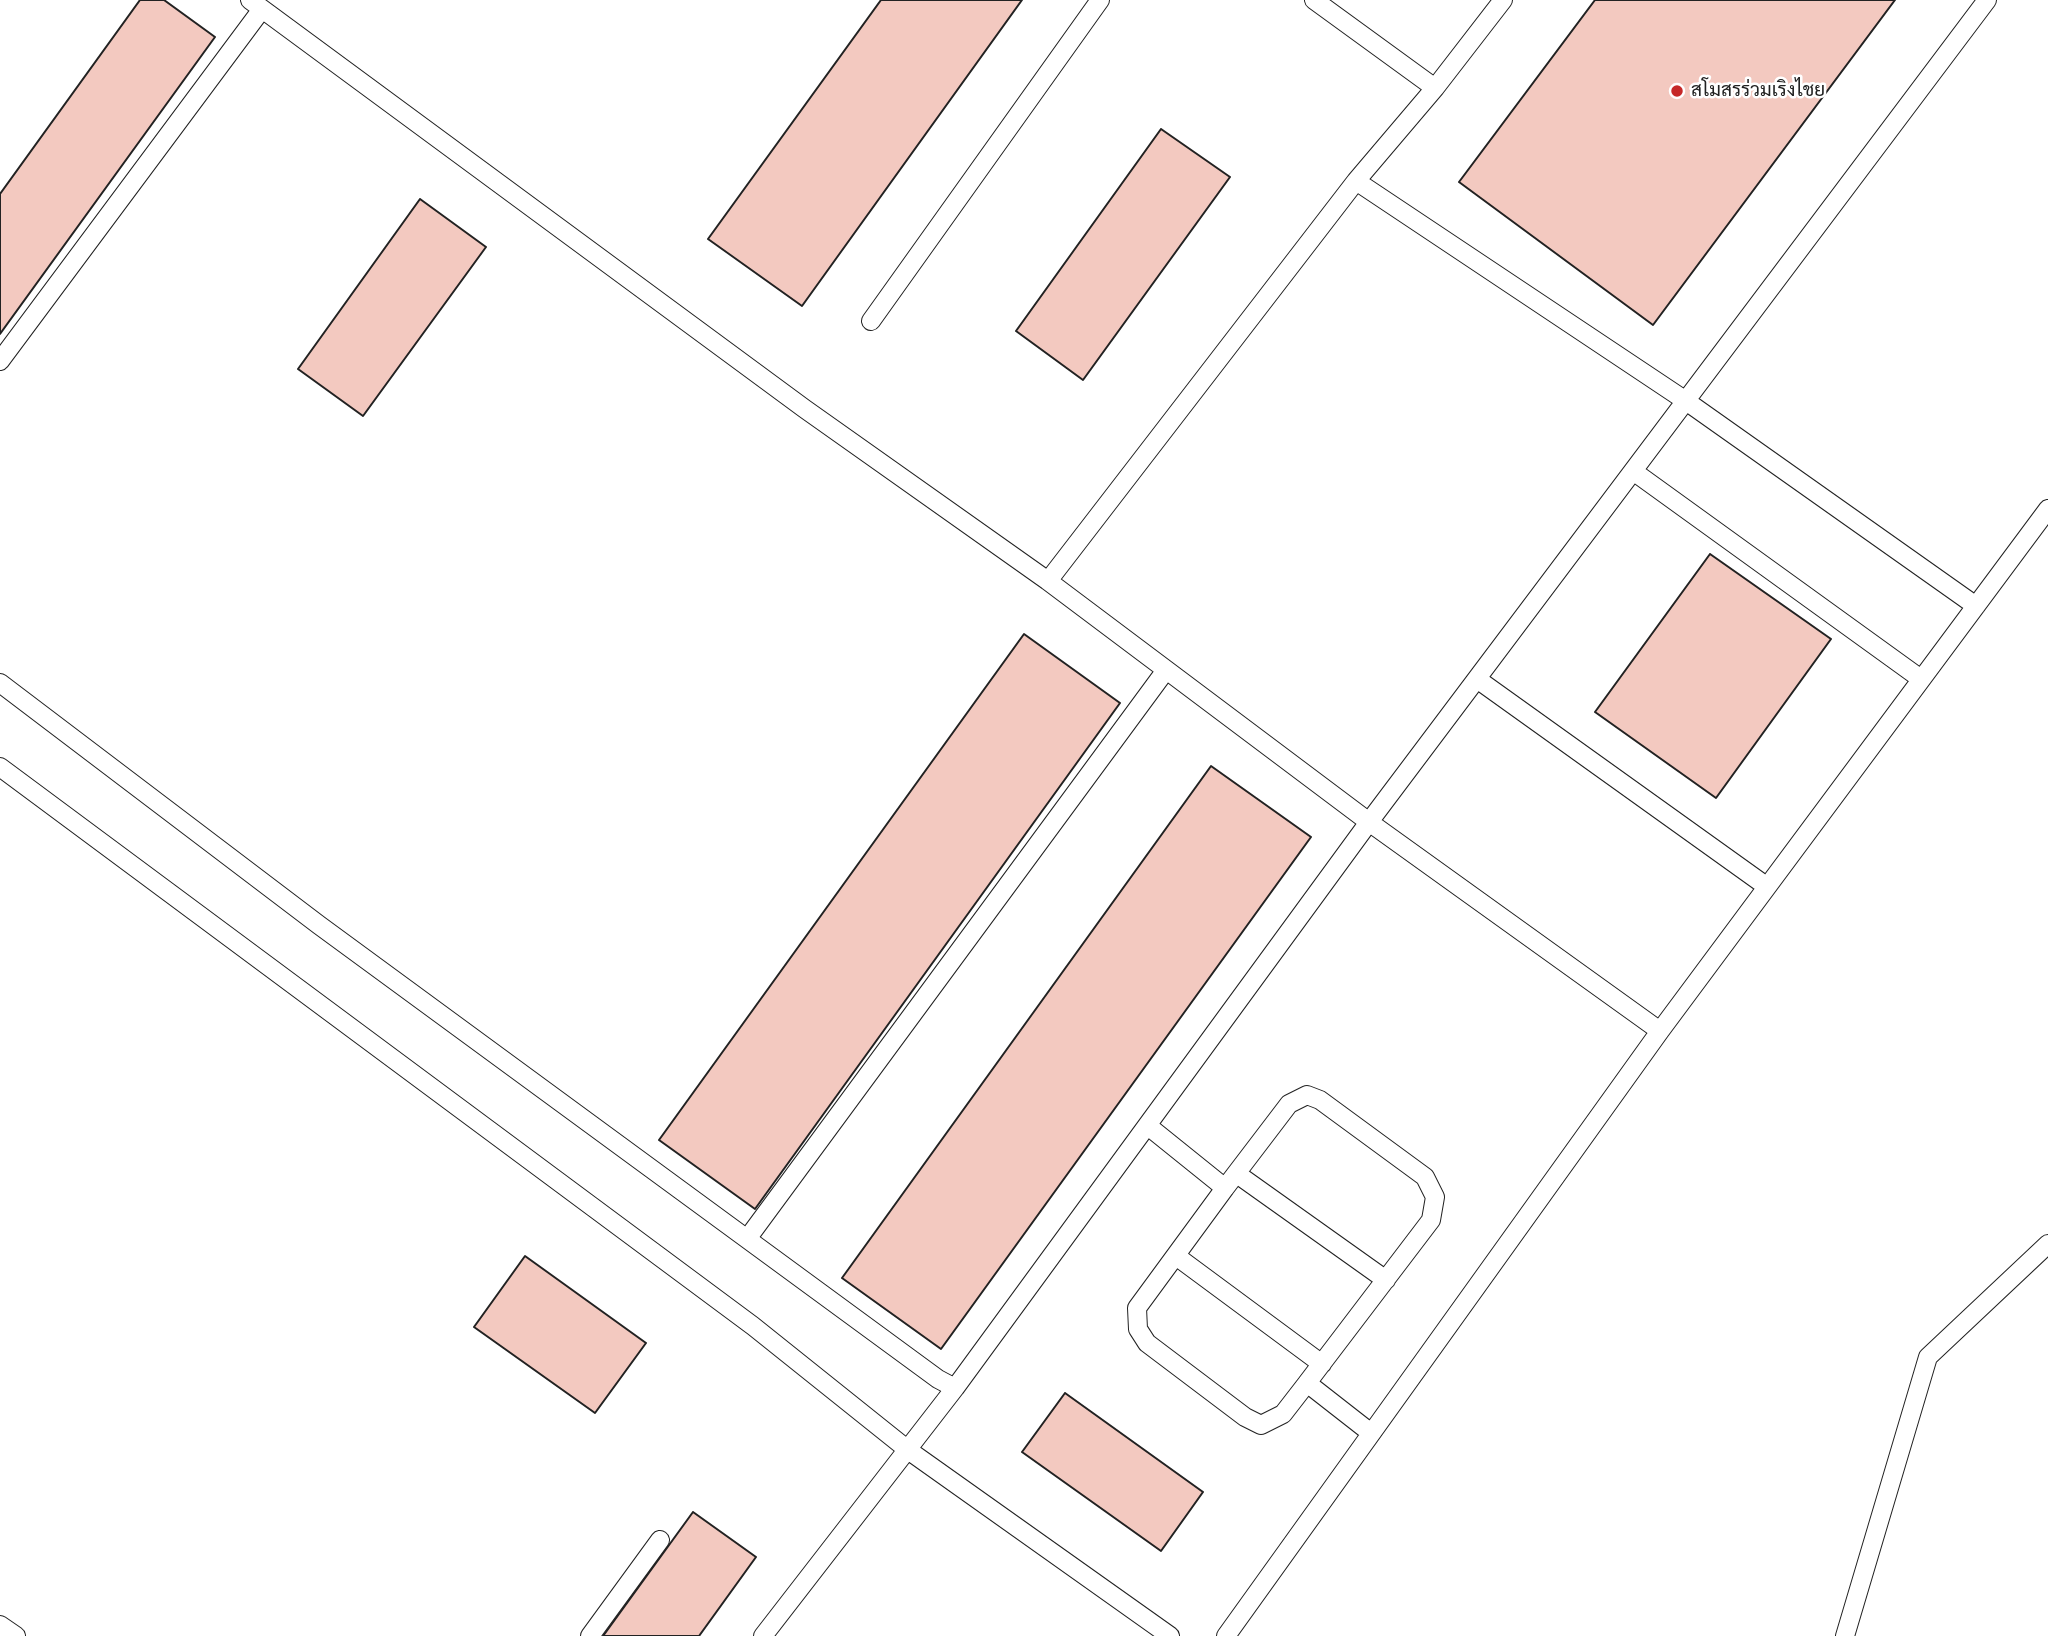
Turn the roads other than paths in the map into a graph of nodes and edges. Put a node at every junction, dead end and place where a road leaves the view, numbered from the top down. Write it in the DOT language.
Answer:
graph roads {
  1 [pos="1100,0"];
  2 [pos="1314,0"];
  3 [pos="1503,0"];
  4 [pos="1987,0"];
  5 [pos="256,4"];
  6 [pos="1435,88"];
  7 [pos="1356,181"];
  8 [pos="870,321"];
  9 [pos="0,361"];
  10 [pos="1686,401"];
  11 [pos="1633,471"];
  12 [pos="2048,509"];
  13 [pos="1048,582"];
  14 [pos="1976,606"];
  15 [pos="1166,670"];
  16 [pos="1477,679"];
  17 [pos="1921,679"];
  18 [pos="0,684"];
  19 [pos="0,767"];
  20 [pos="1369,822"];
  21 [pos="1766,886"];
  22 [pos="1660,1031"];
  23 [pos="1149,1126"];
  24 [pos="1231,1181"];
  25 [pos="747,1239"];
  26 [pos="2048,1244"];
  27 [pos="1176,1256"];
  28 [pos="1386,1280"];
  29 [pos="1322,1364"];
  30 [pos="1307,1383"];
  31 [pos="955,1388"];
  32 [pos="1371,1433"];
  33 [pos="908,1450"];
  34 [pos="660,1539"];
  35 [pos="0,1625"];
  36 [pos="16,1636"];
  37 [pos="590,1636"];
  38 [pos="763,1636"];
  39 [pos="1170,1636"];
  40 [pos="1226,1636"];
  41 [pos="1845,1636"];
  1 -- 8 [label="lane"];
  2 -- 6 [label="lane"];
  3 -- 6 [label="lane"];
  4 -- 10 [label="lane"];
  5 -- 9 [label="lane"];
  5 -- 13 [label="lane"];
  6 -- 7 [label="lane"];
  7 -- 10 [label="lane"];
  7 -- 13 [label="lane"];
  10 -- 11 [label="lane"];
  10 -- 14 [label="lane"];
  11 -- 16 [label="lane"];
  11 -- 17 [label="lane"];
  12 -- 14 [label="lane"];
  13 -- 15 [label="lane"];
  14 -- 17 [label="lane"];
  15 -- 20 [label="lane"];
  15 -- 25 [label="lane"];
  16 -- 20 [label="lane"];
  16 -- 21 [label="lane"];
  17 -- 21 [label="lane"];
  18 -- 25 [label="lane"];
  19 -- 33 [label="lane"];
  20 -- 22 [label="lane"];
  20 -- 23 [label="lane"];
  21 -- 22 [label="lane"];
  22 -- 32 [label="lane"];
  23 -- 24 [label="lane"];
  23 -- 31 [label="lane"];
  24 -- 27 [label="lane"];
  24 -- 28 [label="lane"];
  24 -- 28 [label="lane"];
  25 -- 31 [label="lane"];
  26 -- 41 [label="lane"];
  27 -- 29 [label="lane"];
  27 -- 30 [label="lane"];
  28 -- 29 [label="lane"];
  29 -- 30 [label="lane"];
  30 -- 32 [label="lane"];
  31 -- 33 [label="lane"];
  32 -- 40 [label="lane"];
  33 -- 38 [label="lane"];
  33 -- 39 [label="lane"];
  34 -- 37 [label="lane"];
  35 -- 36 [label="lane"];
}
